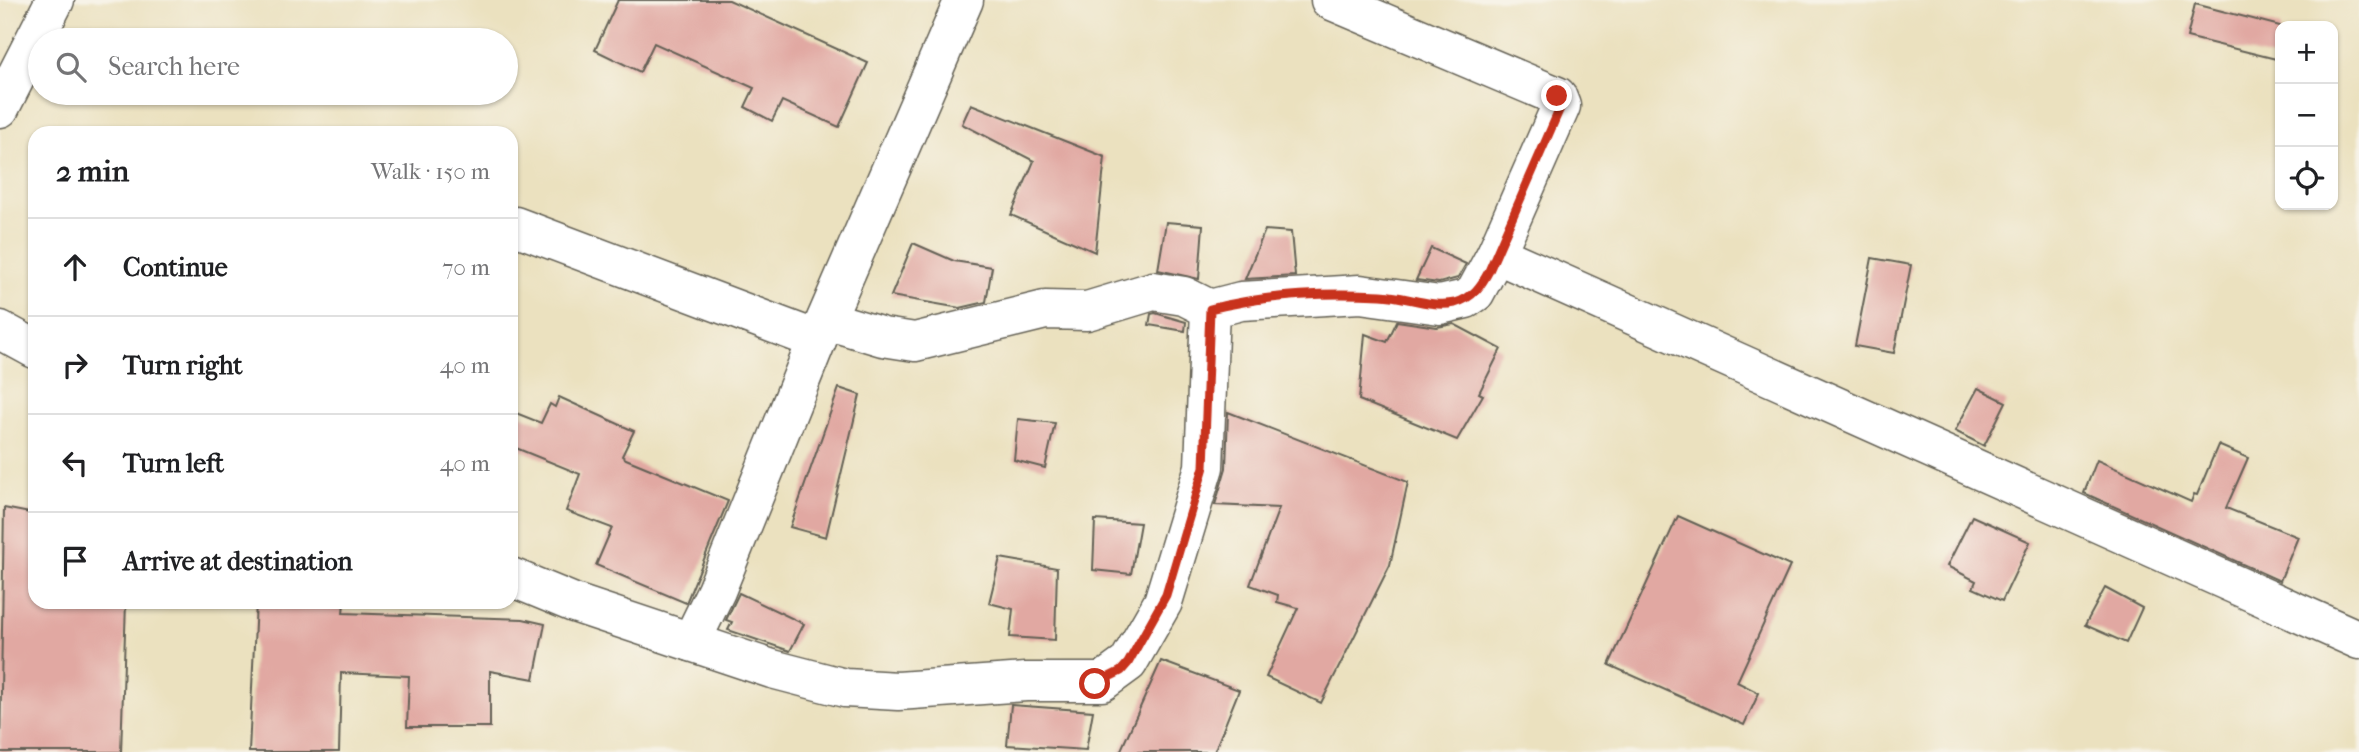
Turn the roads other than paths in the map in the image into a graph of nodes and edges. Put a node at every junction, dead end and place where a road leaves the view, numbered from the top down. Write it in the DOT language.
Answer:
graph roads {
  1 [pos="55,0"];
  2 [pos="964,0"];
  3 [pos="1330,0"];
  4 [pos="41,28"];
  5 [pos="28,53"];
  6 [pos="0,108"];
  7 [pos="518,227"];
  8 [pos="1496,254"];
  9 [pos="1210,309"];
  10 [pos="0,330"];
  11 [pos="822,330"];
  12 [pos="28,345"];
  13 [pos="518,580"];
  14 [pos="2359,640"];
  15 [pos="691,642"];
  1 -- 4 [label="street"];
  2 -- 11 [label="street"];
  3 -- 8 [label="street"];
  5 -- 6 [label="street"];
  7 -- 11 [label="street"];
  8 -- 9 [label="street"];
  8 -- 14 [label="street"];
  9 -- 11 [label="street"];
  9 -- 15 [label="street"];
  10 -- 12 [label="street"];
  11 -- 15 [label="street"];
  13 -- 15 [label="street"];
}
